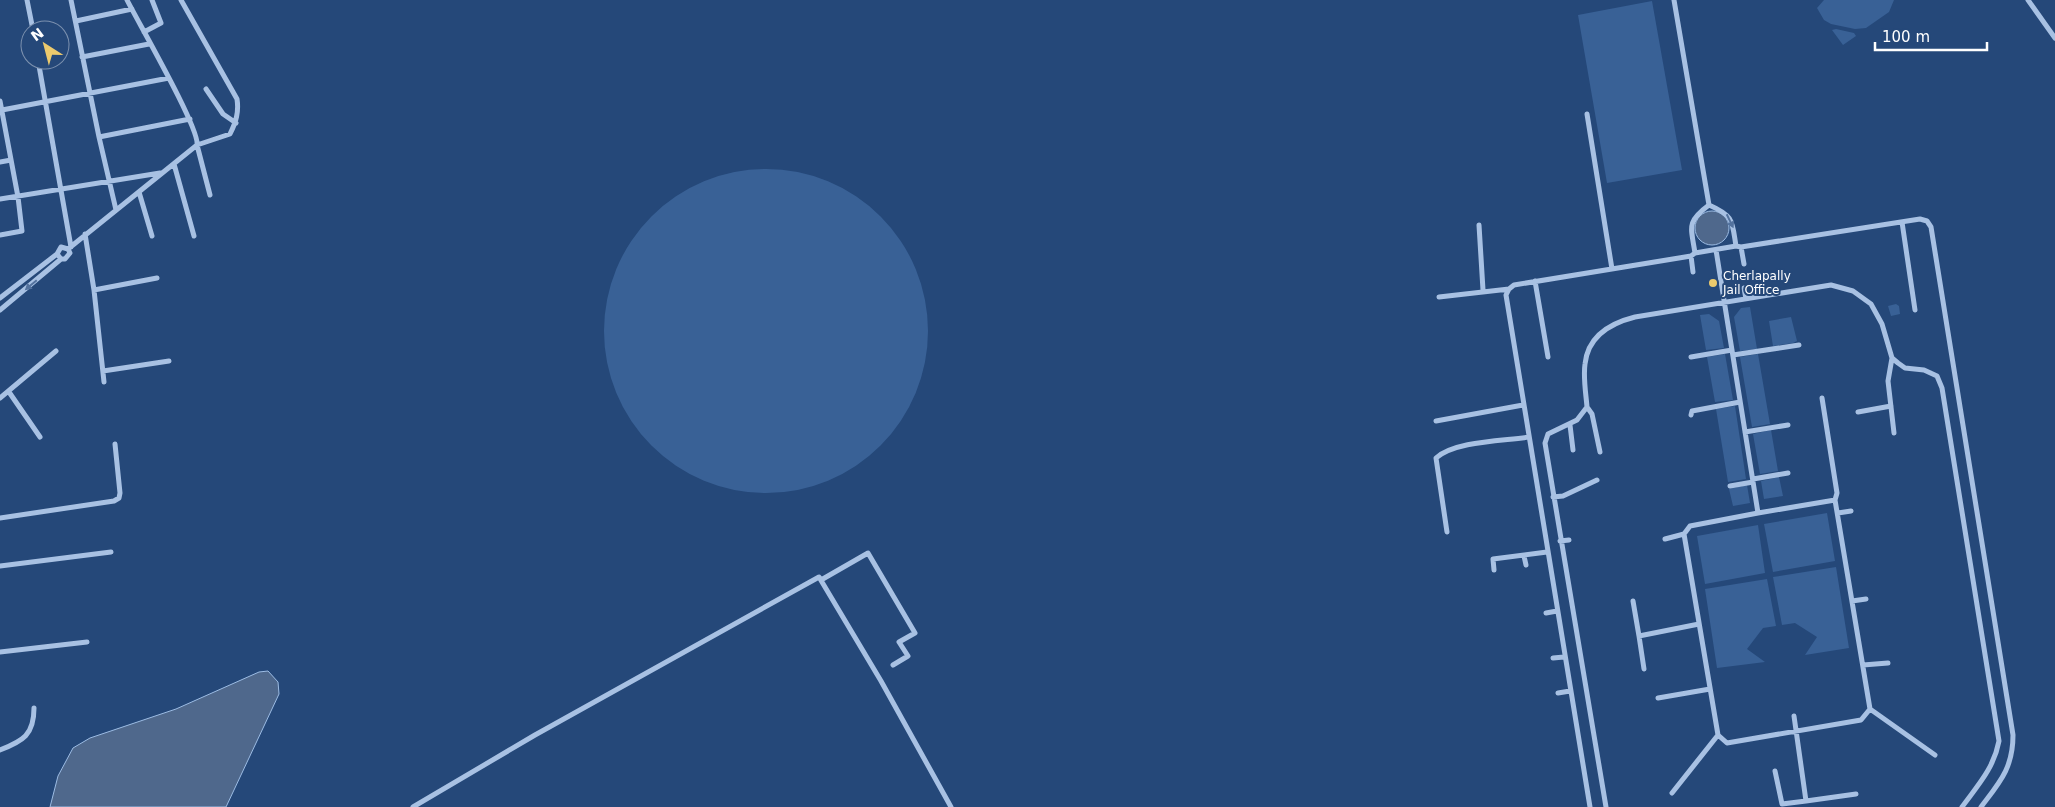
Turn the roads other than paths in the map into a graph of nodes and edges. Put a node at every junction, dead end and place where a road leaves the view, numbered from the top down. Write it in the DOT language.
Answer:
graph roads {
  1 [pos="27,0"];
  2 [pos="71,0"];
  3 [pos="127,0"];
  4 [pos="152,0"];
  5 [pos="181,0"];
  6 [pos="1674,0"];
  7 [pos="2028,0"];
  8 [pos="132,9"];
  9 [pos="31,20"];
  10 [pos="76,21"];
  11 [pos="144,32"];
  12 [pos="2055,38"];
  13 [pos="149,44"];
  14 [pos="82,57"];
  15 [pos="40,70"];
  16 [pos="169,78"];
  17 [pos="206,89"];
  18 [pos="90,94"];
  19 [pos="0,101"];
  20 [pos="46,103"];
  21 [pos="2,110"];
  22 [pos="1587,114"];
  23 [pos="190,119"];
  24 [pos="236,123"];
  25 [pos="2,124"];
  26 [pos="99,137"];
  27 [pos="197,145"];
  28 [pos="11,160"];
  29 [pos="0,162"];
  30 [pos="174,164"];
  31 [pos="162,173"];
  32 [pos="108,180"];
  33 [pos="62,189"];
  34 [pos="139,192"];
  35 [pos="210,195"];
  36 [pos="18,197"];
  37 [pos="0,200"];
  38 [pos="1709,205"];
  39 [pos="116,210"];
  40 [pos="1902,222"];
  41 [pos="1479,225"];
  42 [pos="85,234"];
  43 [pos="0,235"];
  44 [pos="152,236"];
  45 [pos="194,236"];
  46 [pos="1738,246"];
  47 [pos="70,248"];
  48 [pos="1716,250"];
  49 [pos="57,254"];
  50 [pos="1693,255"];
  51 [pos="61,259"];
  52 [pos="45,264"];
  53 [pos="1744,264"];
  54 [pos="50,269"];
  55 [pos="1612,269"];
  56 [pos="1693,272"];
  57 [pos="157,278"];
  58 [pos="1535,282"];
  59 [pos="1744,288"];
  60 [pos="1508,289"];
  61 [pos="94,290"];
  62 [pos="1483,290"];
  63 [pos="1439,297"];
  64 [pos="0,298"];
  65 [pos="1746,299"];
  66 [pos="1725,302"];
  67 [pos="0,310"];
  68 [pos="1915,310"];
  69 [pos="1799,345"];
  70 [pos="56,351"];
  71 [pos="1732,353"];
  72 [pos="1548,357"];
  73 [pos="1691,357"];
  74 [pos="1892,358"];
  75 [pos="169,361"];
  76 [pos="103,371"];
  77 [pos="104,382"];
  78 [pos="9,392"];
  79 [pos="0,398"];
  80 [pos="1822,398"];
  81 [pos="1740,402"];
  82 [pos="1523,405"];
  83 [pos="1891,406"];
  84 [pos="1587,407"];
  85 [pos="1858,412"];
  86 [pos="1691,415"];
  87 [pos="1436,421"];
  88 [pos="1570,425"];
  89 [pos="1788,425"];
  90 [pos="1745,432"];
  91 [pos="1894,433"];
  92 [pos="40,437"];
  93 [pos="1529,437"];
  94 [pos="115,444"];
  95 [pos="1573,450"];
  96 [pos="1600,452"];
  97 [pos="1788,473"];
  98 [pos="1597,480"];
  99 [pos="1753,480"];
  100 [pos="1730,486"];
  101 [pos="1553,498"];
  102 [pos="1835,500"];
  103 [pos="1850,511"];
  104 [pos="1758,513"];
  105 [pos="1838,513"];
  106 [pos="0,518"];
  107 [pos="1447,532"];
  108 [pos="1684,534"];
  109 [pos="1665,539"];
  110 [pos="1569,540"];
  111 [pos="1560,541"];
  112 [pos="111,552"];
  113 [pos="1547,552"];
  114 [pos="1524,556"];
  115 [pos="1526,565"];
  116 [pos="0,566"];
  117 [pos="1494,570"];
  118 [pos="821,580"];
  119 [pos="1866,598"];
  120 [pos="1633,601"];
  121 [pos="1852,601"];
  122 [pos="1557,611"];
  123 [pos="1546,613"];
  124 [pos="1700,624"];
  125 [pos="1639,636"];
  126 [pos="87,642"];
  127 [pos="0,652"];
  128 [pos="1564,657"];
  129 [pos="1554,658"];
  130 [pos="1888,663"];
  131 [pos="893,665"];
  132 [pos="1863,665"];
  133 [pos="1644,669"];
  134 [pos="1710,689"];
  135 [pos="1570,691"];
  136 [pos="1558,693"];
  137 [pos="1658,698"];
  138 [pos="34,708"];
  139 [pos="1870,709"];
  140 [pos="1794,716"];
  141 [pos="1796,731"];
  142 [pos="1718,735"];
  143 [pos="0,750"];
  144 [pos="1935,755"];
  145 [pos="1775,771"];
  146 [pos="1672,793"];
  147 [pos="1856,794"];
  148 [pos="1806,801"];
  149 [pos="413,807"];
  150 [pos="952,807"];
  151 [pos="1590,807"];
  152 [pos="1606,807"];
  153 [pos="1962,807"];
  154 [pos="1981,807"];
  1 -- 9 [label="street"];
  2 -- 10 [label="street"];
  3 -- 8 [label="street"];
  4 -- 11 [label="street"];
  5 -- 24 [label="street"];
  6 -- 38 [label="street"];
  7 -- 12 [label="street"];
  8 -- 10 [label="street"];
  8 -- 11 [label="street"];
  10 -- 14 [label="street"];
  11 -- 13 [label="street"];
  13 -- 14 [label="street"];
  13 -- 16 [label="street"];
  14 -- 18 [label="street"];
  15 -- 20 [label="street"];
  16 -- 18 [label="street"];
  16 -- 23 [label="street"];
  17 -- 24 [label="street"];
  18 -- 20 [label="street"];
  18 -- 26 [label="street"];
  19 -- 21 [label="street"];
  20 -- 21 [label="street"];
  20 -- 33 [label="street"];
  21 -- 25 [label="street"];
  22 -- 55 [label="street"];
  23 -- 26 [label="street"];
  23 -- 27 [label="street"];
  24 -- 27 [label="street"];
  25 -- 28 [label="street"];
  26 -- 32 [label="street"];
  27 -- 30 [label="street"];
  27 -- 35 [label="street"];
  28 -- 29 [label="street"];
  28 -- 36 [label="street"];
  30 -- 31 [label="street"];
  30 -- 45 [label="street"];
  31 -- 32 [label="street"];
  31 -- 34 [label="street"];
  32 -- 33 [label="street"];
  32 -- 39 [label="street"];
  33 -- 36 [label="street"];
  33 -- 47 [label="street"];
  34 -- 39 [label="street"];
  34 -- 44 [label="street"];
  36 -- 37 [label="street"];
  36 -- 43 [label="street"];
  38 -- 46 [label="street, one-way"];
  38 -- 50 [label="street"];
  39 -- 42 [label="street"];
  40 -- 46 [label="street"];
  40 -- 68 [label="street"];
  40 -- 154 [label="street"];
  41 -- 62 [label="street"];
  42 -- 47 [label="street"];
  42 -- 61 [label="street"];
  46 -- 48 [label="street"];
  46 -- 53 [label="street"];
  47 -- 49 [label="street"];
  47 -- 51 [label="street"];
  48 -- 50 [label="street"];
  48 -- 66 [label="street"];
  49 -- 51 [label="street"];
  49 -- 52 [label="street"];
  50 -- 55 [label="street"];
  50 -- 56 [label="street"];
  51 -- 54 [label="street"];
  52 -- 54 [label="street"];
  52 -- 64 [label="street"];
  54 -- 67 [label="street, one-way"];
  55 -- 58 [label="street"];
  57 -- 61 [label="street"];
  58 -- 60 [label="street"];
  58 -- 72 [label="street"];
  59 -- 65 [label="street"];
  60 -- 62 [label="street"];
  60 -- 82 [label="street"];
  61 -- 76 [label="street"];
  62 -- 63 [label="street"];
  65 -- 66 [label="street"];
  65 -- 74 [label="street"];
  66 -- 71 [label="street"];
  66 -- 84 [label="street"];
  69 -- 71 [label="street"];
  70 -- 78 [label="street"];
  71 -- 73 [label="street"];
  71 -- 81 [label="street"];
  74 -- 83 [label="street"];
  74 -- 153 [label="street"];
  75 -- 76 [label="street"];
  76 -- 77 [label="street"];
  78 -- 79 [label="street"];
  78 -- 92 [label="street"];
  80 -- 102 [label="street"];
  81 -- 86 [label="street"];
  81 -- 90 [label="street"];
  82 -- 87 [label="street"];
  82 -- 93 [label="street"];
  83 -- 85 [label="street"];
  83 -- 91 [label="street"];
  84 -- 88 [label="street"];
  84 -- 96 [label="street"];
  88 -- 95 [label="street"];
  88 -- 101 [label="street"];
  89 -- 90 [label="street"];
  90 -- 99 [label="street"];
  93 -- 107 [label="street"];
  93 -- 113 [label="street"];
  94 -- 106 [label="street"];
  97 -- 99 [label="street"];
  98 -- 101 [label="street"];
  99 -- 100 [label="street"];
  99 -- 104 [label="street"];
  101 -- 111 [label="street"];
  102 -- 104 [label="street"];
  102 -- 105 [label="street"];
  103 -- 105 [label="street"];
  104 -- 108 [label="street"];
  105 -- 121 [label="street"];
  108 -- 109 [label="street"];
  108 -- 124 [label="street"];
  110 -- 111 [label="street"];
  111 -- 152 [label="street"];
  112 -- 116 [label="street"];
  113 -- 114 [label="street"];
  113 -- 122 [label="street"];
  114 -- 115 [label="street"];
  114 -- 117 [label="street"];
  118 -- 131 [label="street"];
  118 -- 149 [label="street"];
  118 -- 150 [label="street"];
  119 -- 121 [label="street"];
  120 -- 125 [label="street"];
  121 -- 132 [label="street"];
  122 -- 123 [label="street"];
  122 -- 128 [label="street"];
  124 -- 125 [label="street"];
  124 -- 134 [label="street"];
  125 -- 133 [label="street"];
  126 -- 127 [label="street"];
  128 -- 129 [label="street"];
  128 -- 135 [label="street"];
  130 -- 132 [label="street"];
  132 -- 139 [label="street"];
  134 -- 137 [label="street"];
  134 -- 142 [label="street"];
  135 -- 136 [label="street"];
  135 -- 151 [label="street"];
  138 -- 143 [label="street"];
  139 -- 141 [label="street"];
  139 -- 144 [label="street"];
  140 -- 141 [label="street"];
  141 -- 142 [label="street"];
  141 -- 148 [label="street"];
  142 -- 146 [label="street"];
  145 -- 148 [label="street"];
  147 -- 148 [label="street"];
}
